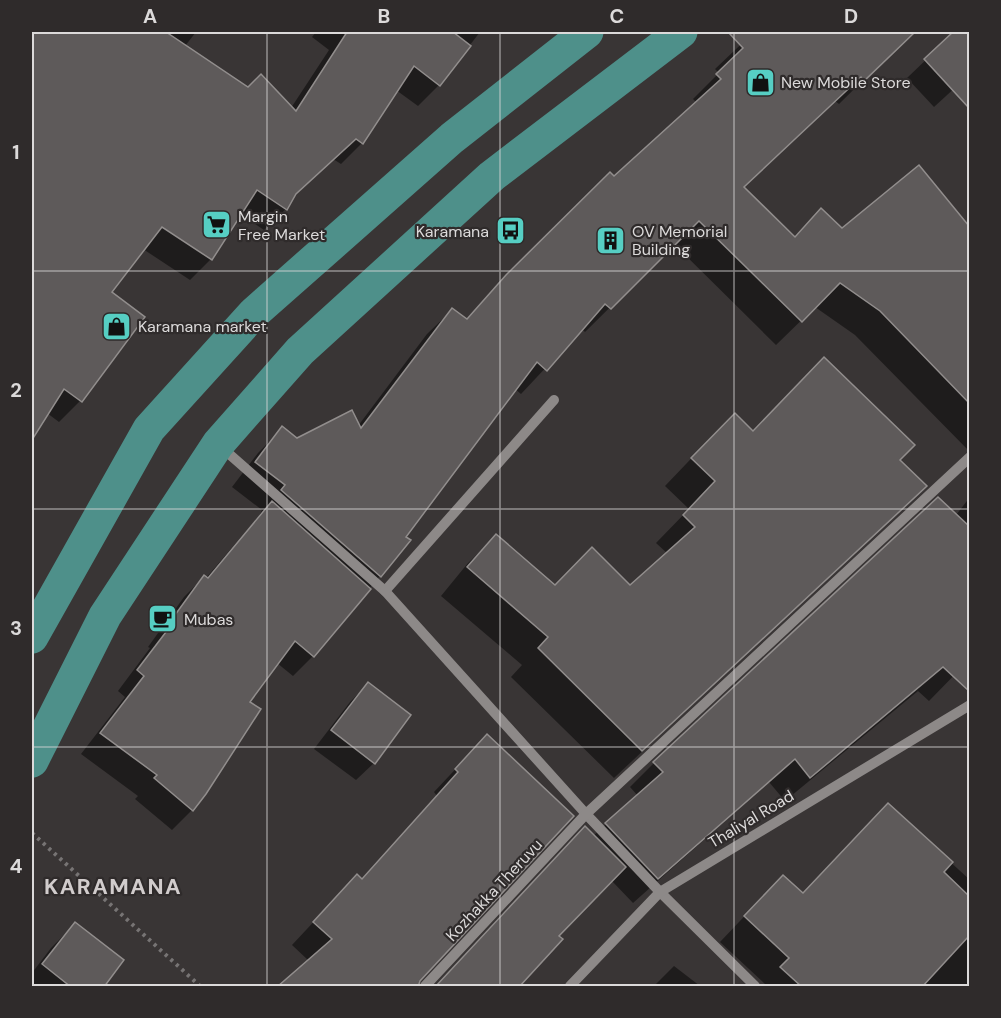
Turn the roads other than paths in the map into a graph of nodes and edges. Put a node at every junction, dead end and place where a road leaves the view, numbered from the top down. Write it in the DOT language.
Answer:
graph roads {
  1 [pos="587,32"];
  2 [pos="681,32"];
  3 [pos="554,400"];
  4 [pos="218,444"];
  5 [pos="969,457"];
  6 [pos="385,591"];
  7 [pos="35,628"];
  8 [pos="968,709"];
  9 [pos="32,761"];
  10 [pos="586,814"];
  11 [pos="660,892"];
  12 [pos="425,987"];
  13 [pos="570,987"];
  14 [pos="755,987"];
  1 -- 7 [label="main road"];
  2 -- 4 [label="main road"];
  3 -- 6 [label="street"];
  4 -- 6 [label="street"];
  4 -- 9 [label="main road"];
  5 -- 10 [label="street, Kozhakka Theruvu"];
  6 -- 10 [label="street"];
  8 -- 11 [label="street, Thaliyal Road"];
  10 -- 11 [label="street"];
  10 -- 12 [label="street, Kozhakka Theruvu"];
  11 -- 13 [label="street, Thaliyal Road"];
  11 -- 14 [label="street"];
}
